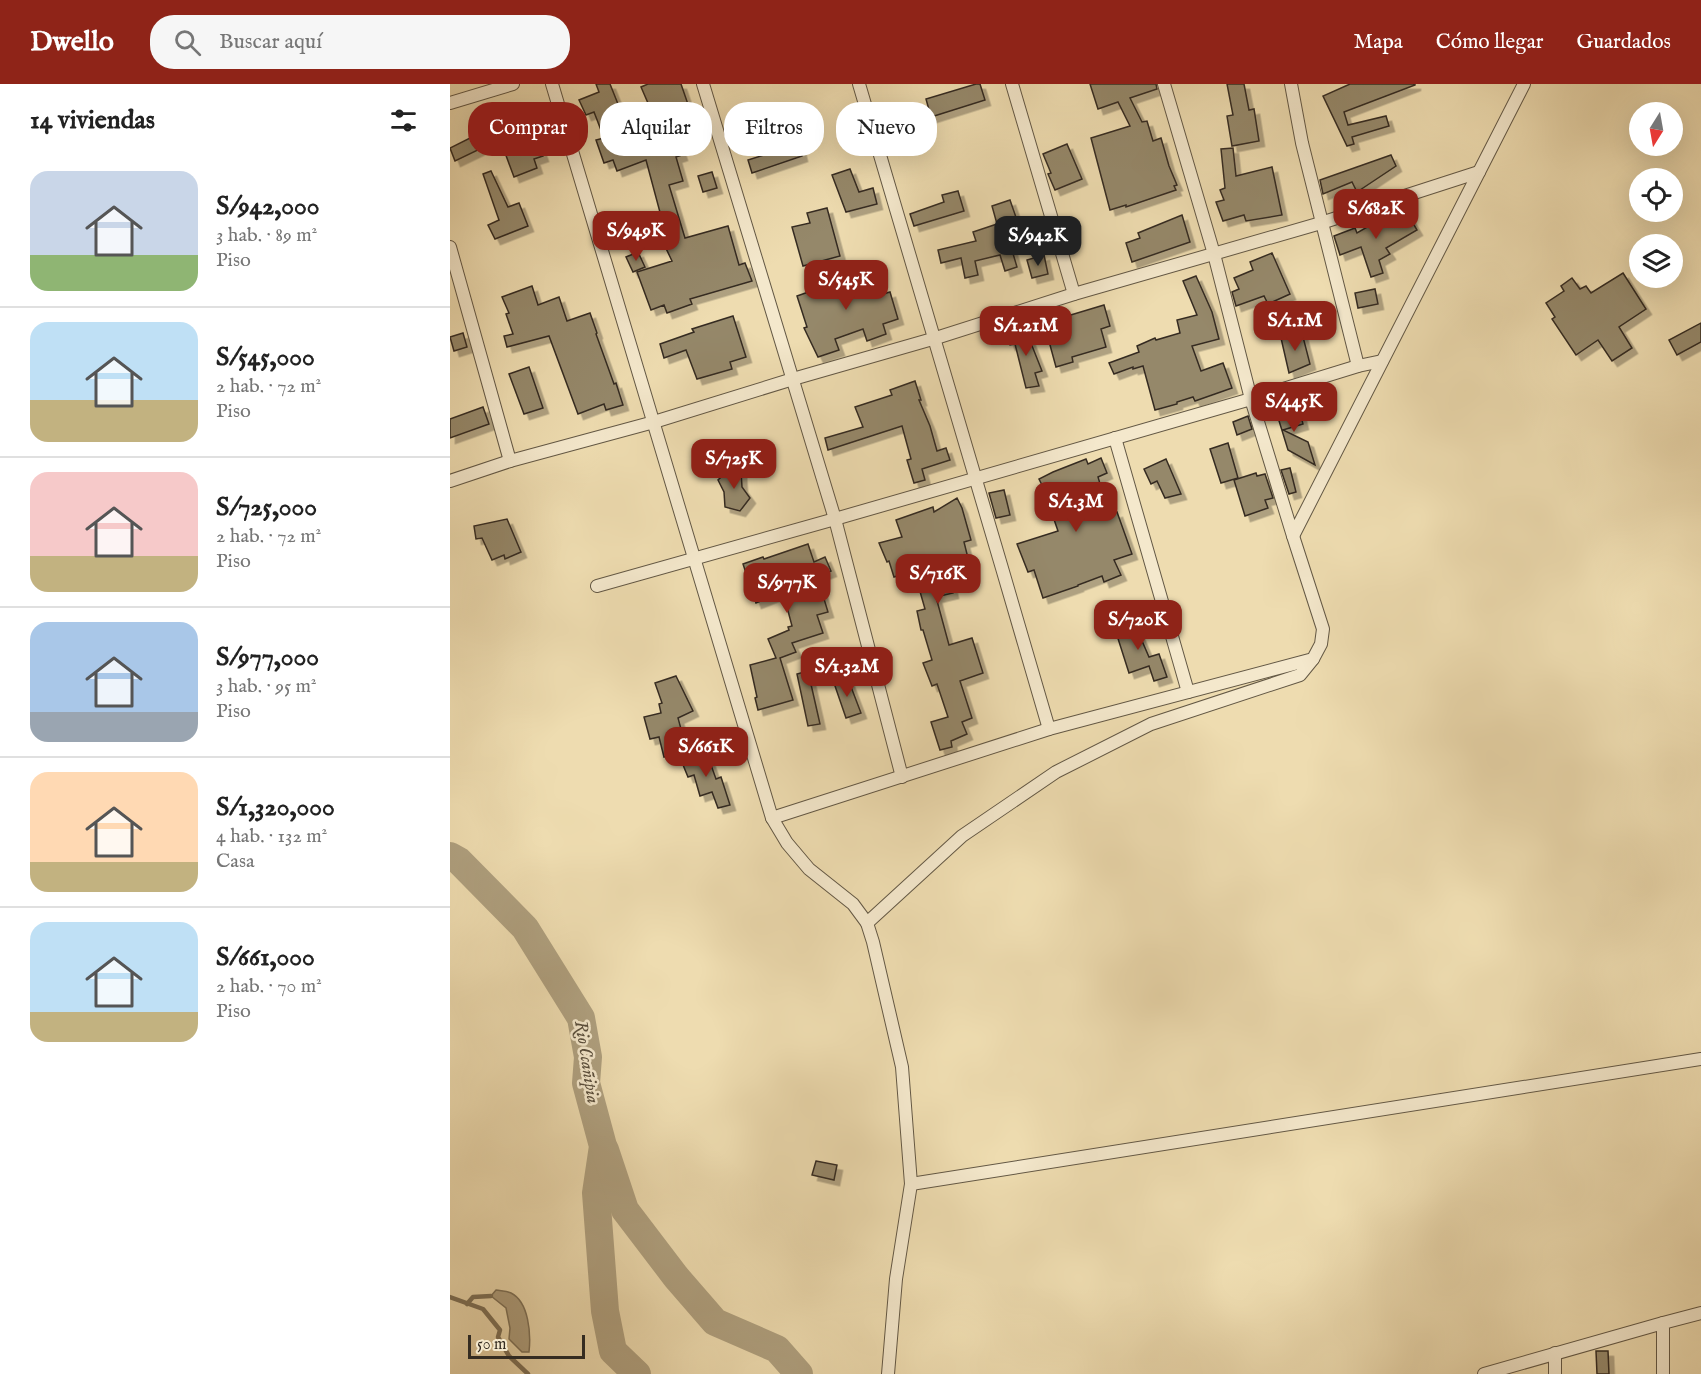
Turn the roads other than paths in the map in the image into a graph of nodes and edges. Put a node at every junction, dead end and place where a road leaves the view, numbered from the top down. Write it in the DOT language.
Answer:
graph roads {
  1 [pos="513,84"];
  2 [pos="552,84"];
  3 [pos="702,84"];
  4 [pos="859,84"];
  5 [pos="1012,84"];
  6 [pos="1164,84"];
  7 [pos="1291,84"];
  8 [pos="1524,84"];
  9 [pos="450,103"];
  10 [pos="1479,172"];
  11 [pos="1320,223"];
  12 [pos="450,247"];
  13 [pos="1214,254"];
  14 [pos="1074,294"];
  15 [pos="936,338"];
  16 [pos="1382,361"];
  17 [pos="1358,366"];
  18 [pos="793,379"];
  19 [pos="1251,399"];
  20 [pos="654,422"];
  21 [pos="1115,438"];
  22 [pos="510,461"];
  23 [pos="975,478"];
  24 [pos="450,481"];
  25 [pos="835,519"];
  26 [pos="1293,536"];
  27 [pos="694,557"];
  28 [pos="597,586"];
  29 [pos="1313,659"];
  30 [pos="1188,692"];
  31 [pos="1049,729"];
  32 [pos="902,777"];
  33 [pos="772,818"];
  34 [pos="867,923"];
  35 [pos="1701,1059"];
  36 [pos="911,1184"];
  37 [pos="1701,1313"];
  38 [pos="1663,1323"];
  39 [pos="1555,1353"];
  40 [pos="888,1374"];
  41 [pos="1484,1374"];
  42 [pos="1555,1374"];
  43 [pos="1663,1374"];
  1 -- 9 [label="street"];
  2 -- 20 [label="street"];
  3 -- 18 [label="street"];
  4 -- 15 [label="street"];
  5 -- 14 [label="street"];
  6 -- 13 [label="street"];
  7 -- 11 [label="street"];
  8 -- 10 [label="street"];
  10 -- 11 [label="street"];
  10 -- 16 [label="street"];
  11 -- 13 [label="street"];
  11 -- 17 [label="street"];
  12 -- 22 [label="street"];
  13 -- 14 [label="street"];
  13 -- 19 [label="street"];
  14 -- 15 [label="street"];
  15 -- 18 [label="street"];
  15 -- 23 [label="street"];
  16 -- 17 [label="street"];
  16 -- 26 [label="street"];
  17 -- 19 [label="street"];
  18 -- 20 [label="street"];
  18 -- 25 [label="street"];
  19 -- 21 [label="street"];
  19 -- 26 [label="street"];
  20 -- 22 [label="street"];
  20 -- 27 [label="street"];
  21 -- 23 [label="street"];
  21 -- 30 [label="street"];
  22 -- 24 [label="street"];
  23 -- 25 [label="street"];
  23 -- 31 [label="street"];
  25 -- 27 [label="street"];
  25 -- 32 [label="street"];
  26 -- 29 [label="street"];
  27 -- 28 [label="street"];
  27 -- 33 [label="street"];
  29 -- 30 [label="street"];
  29 -- 34 [label="street"];
  30 -- 31 [label="street"];
  31 -- 32 [label="street"];
  32 -- 33 [label="street"];
  33 -- 34 [label="street"];
  34 -- 36 [label="street"];
  35 -- 36 [label="street"];
  36 -- 40 [label="street"];
  37 -- 38 [label="street"];
  38 -- 39 [label="street"];
  38 -- 43 [label="street"];
  39 -- 41 [label="street"];
  39 -- 42 [label="street"];
}
